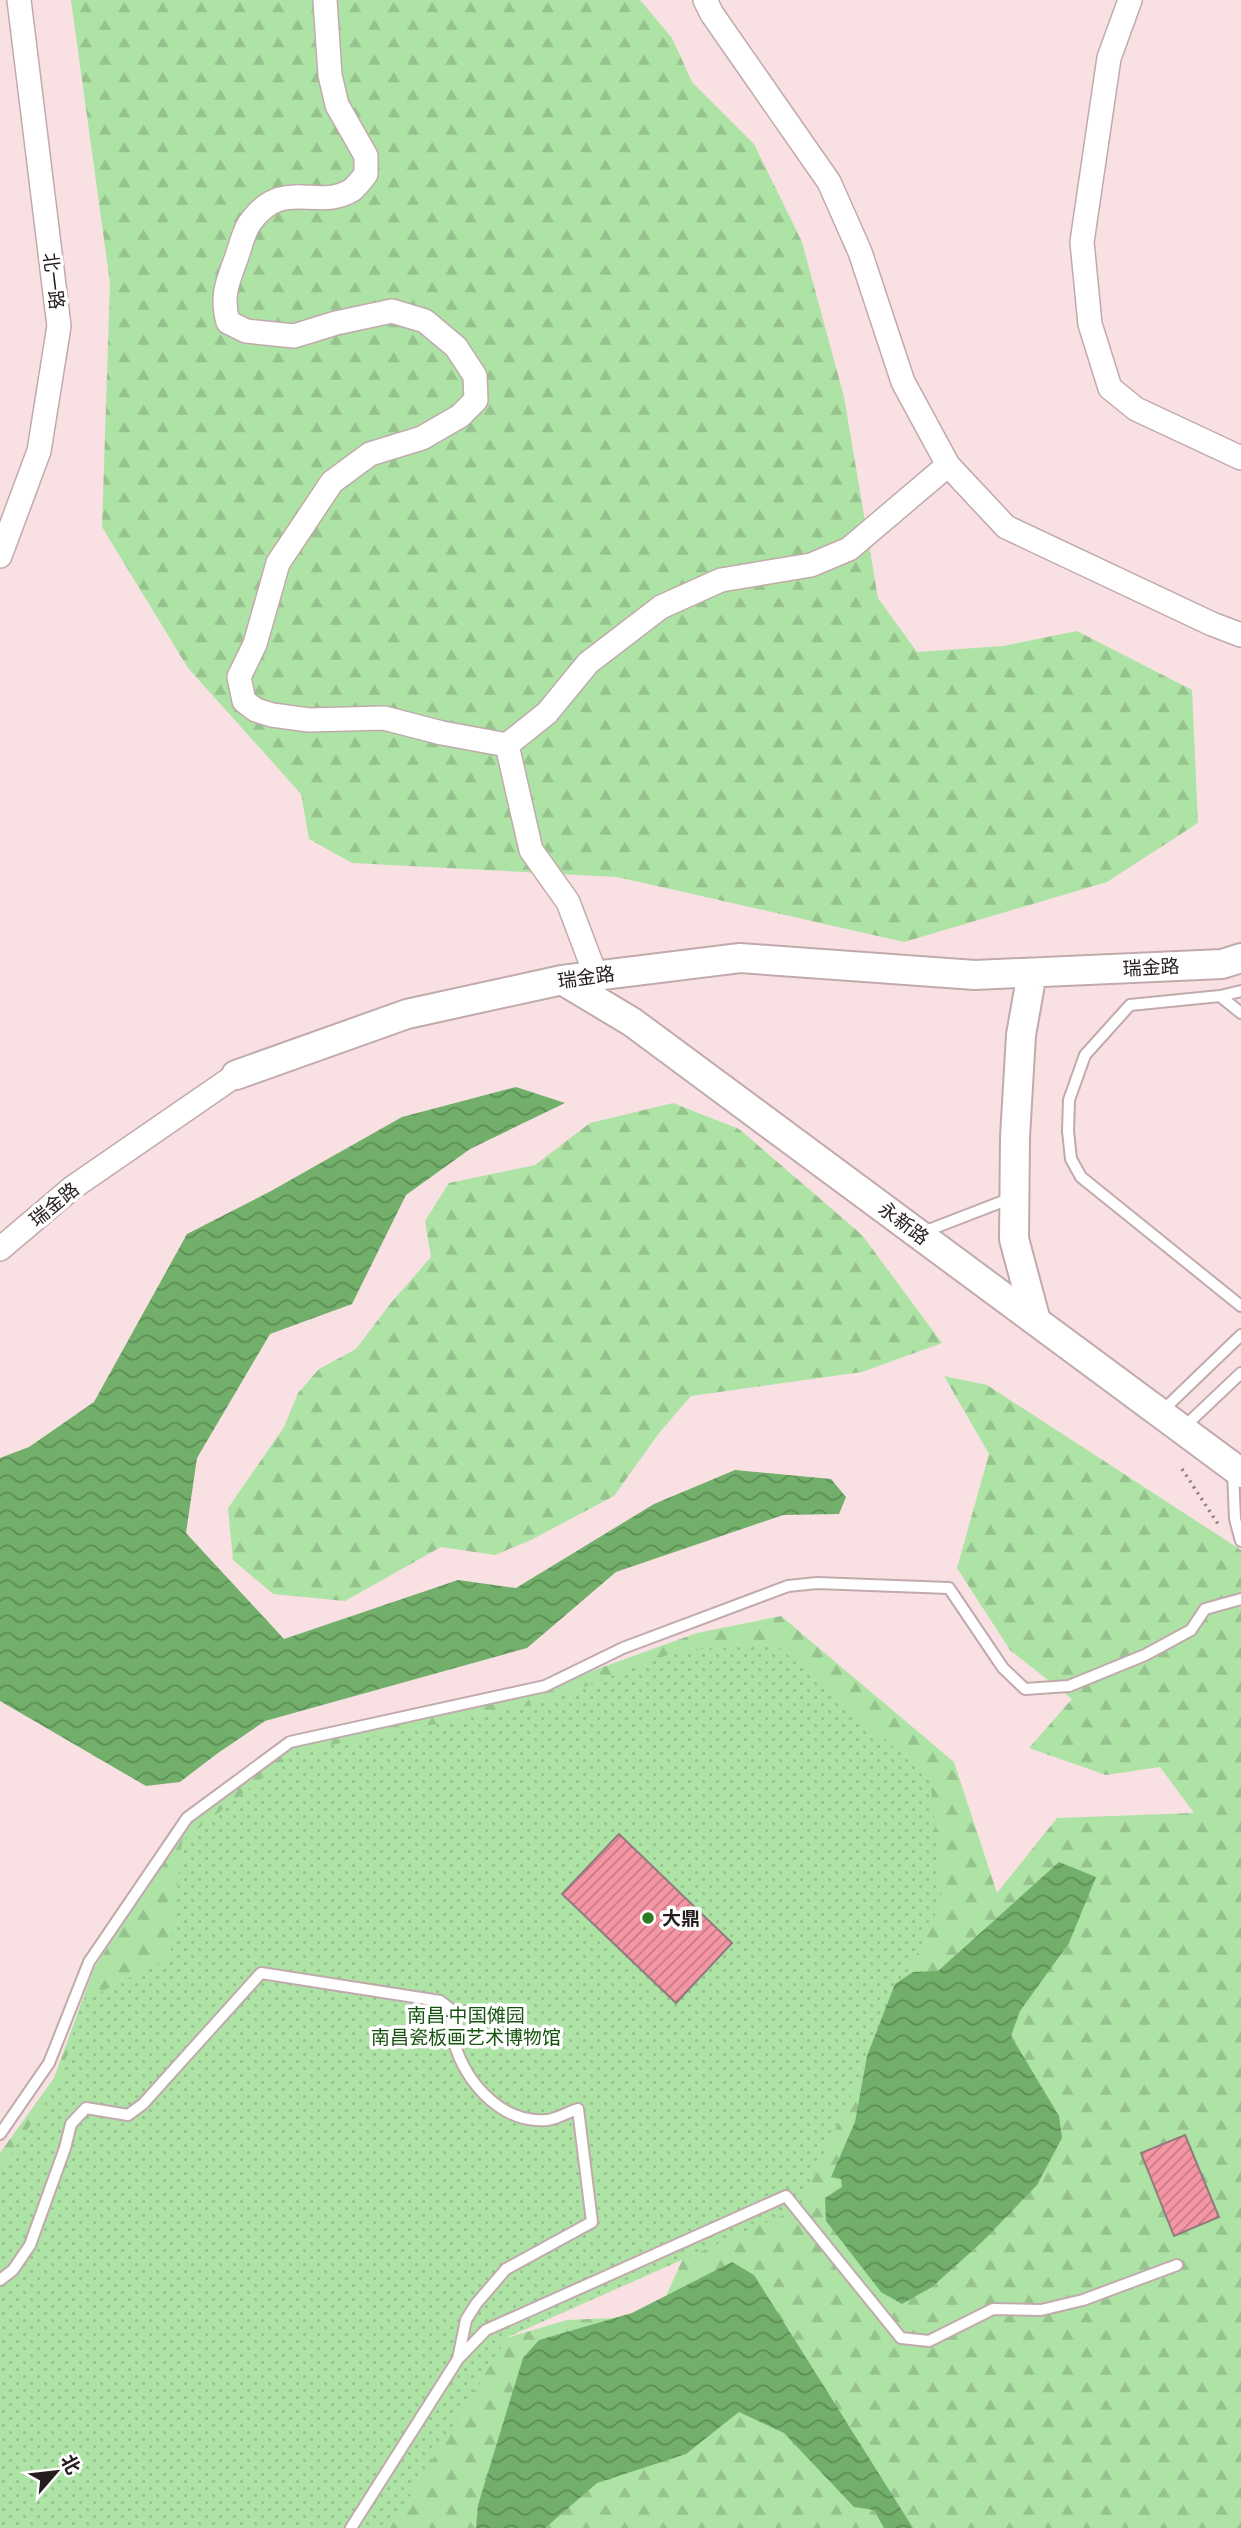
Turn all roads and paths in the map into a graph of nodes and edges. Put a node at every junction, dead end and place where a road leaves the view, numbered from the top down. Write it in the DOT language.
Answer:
graph roads {
  1 [pos="19,0"];
  2 [pos="325,0"];
  3 [pos="705,0"];
  4 [pos="1130,0"];
  5 [pos="1241,458"];
  6 [pos="948,466"];
  7 [pos="0,556"];
  8 [pos="1241,635"];
  9 [pos="507,745"];
  10 [pos="1241,958"];
  11 [pos="1032,973"];
  12 [pos="596,976"];
  13 [pos="562,980"];
  14 [pos="1241,991"];
  15 [pos="1220,996"];
  16 [pos="1241,1013"];
  17 [pos="236,1075"];
  18 [pos="1015,1197"];
  19 [pos="919,1234"];
  20 [pos="0,1249"];
  21 [pos="1241,1306"];
  22 [pos="1036,1321"];
  23 [pos="1241,1335"];
  24 [pos="1241,1373"];
  25 [pos="1171,1421"];
  26 [pos="1182,1469"];
  27 [pos="1237,1470"];
  28 [pos="1226,1536"];
  29 [pos="1241,1541"];
  30 [pos="1241,1599"];
  31 [pos="0,2134"];
  32 [pos="1177,2265"];
  33 [pos="0,2280"];
  34 [pos="458,2359"];
  35 [pos="351,2528"];
  1 -- 7 [label="street, 北一路"];
  2 -- 9 [label="street"];
  3 -- 6 [label="street"];
  4 -- 5 [label="street"];
  6 -- 8 [label="street"];
  6 -- 9 [label="street"];
  9 -- 12 [label="street"];
  10 -- 11 [label="street, 瑞金路"];
  11 -- 12 [label="street, 瑞金路"];
  11 -- 18 [label="street"];
  12 -- 13 [label="street, 瑞金路"];
  13 -- 17 [label="street, 瑞金路"];
  13 -- 19 [label="street, 永新路"];
  14 -- 15 [label="lane"];
  15 -- 16 [label="lane"];
  15 -- 21 [label="lane"];
  17 -- 20 [label="street, 瑞金路"];
  18 -- 19 [label="lane"];
  18 -- 22 [label="street"];
  19 -- 22 [label="street, 永新路"];
  22 -- 25 [label="street, 永新路"];
  23 -- 25 [label="lane"];
  24 -- 25 [label="lane"];
  25 -- 27 [label="street, 永新路"];
  26 -- 28 [label="path"];
  27 -- 29 [label="lane"];
  30 -- 31 [label="lane"];
  32 -- 34 [label="lane"];
  33 -- 34 [label="lane"];
  34 -- 35 [label="lane"];
}
